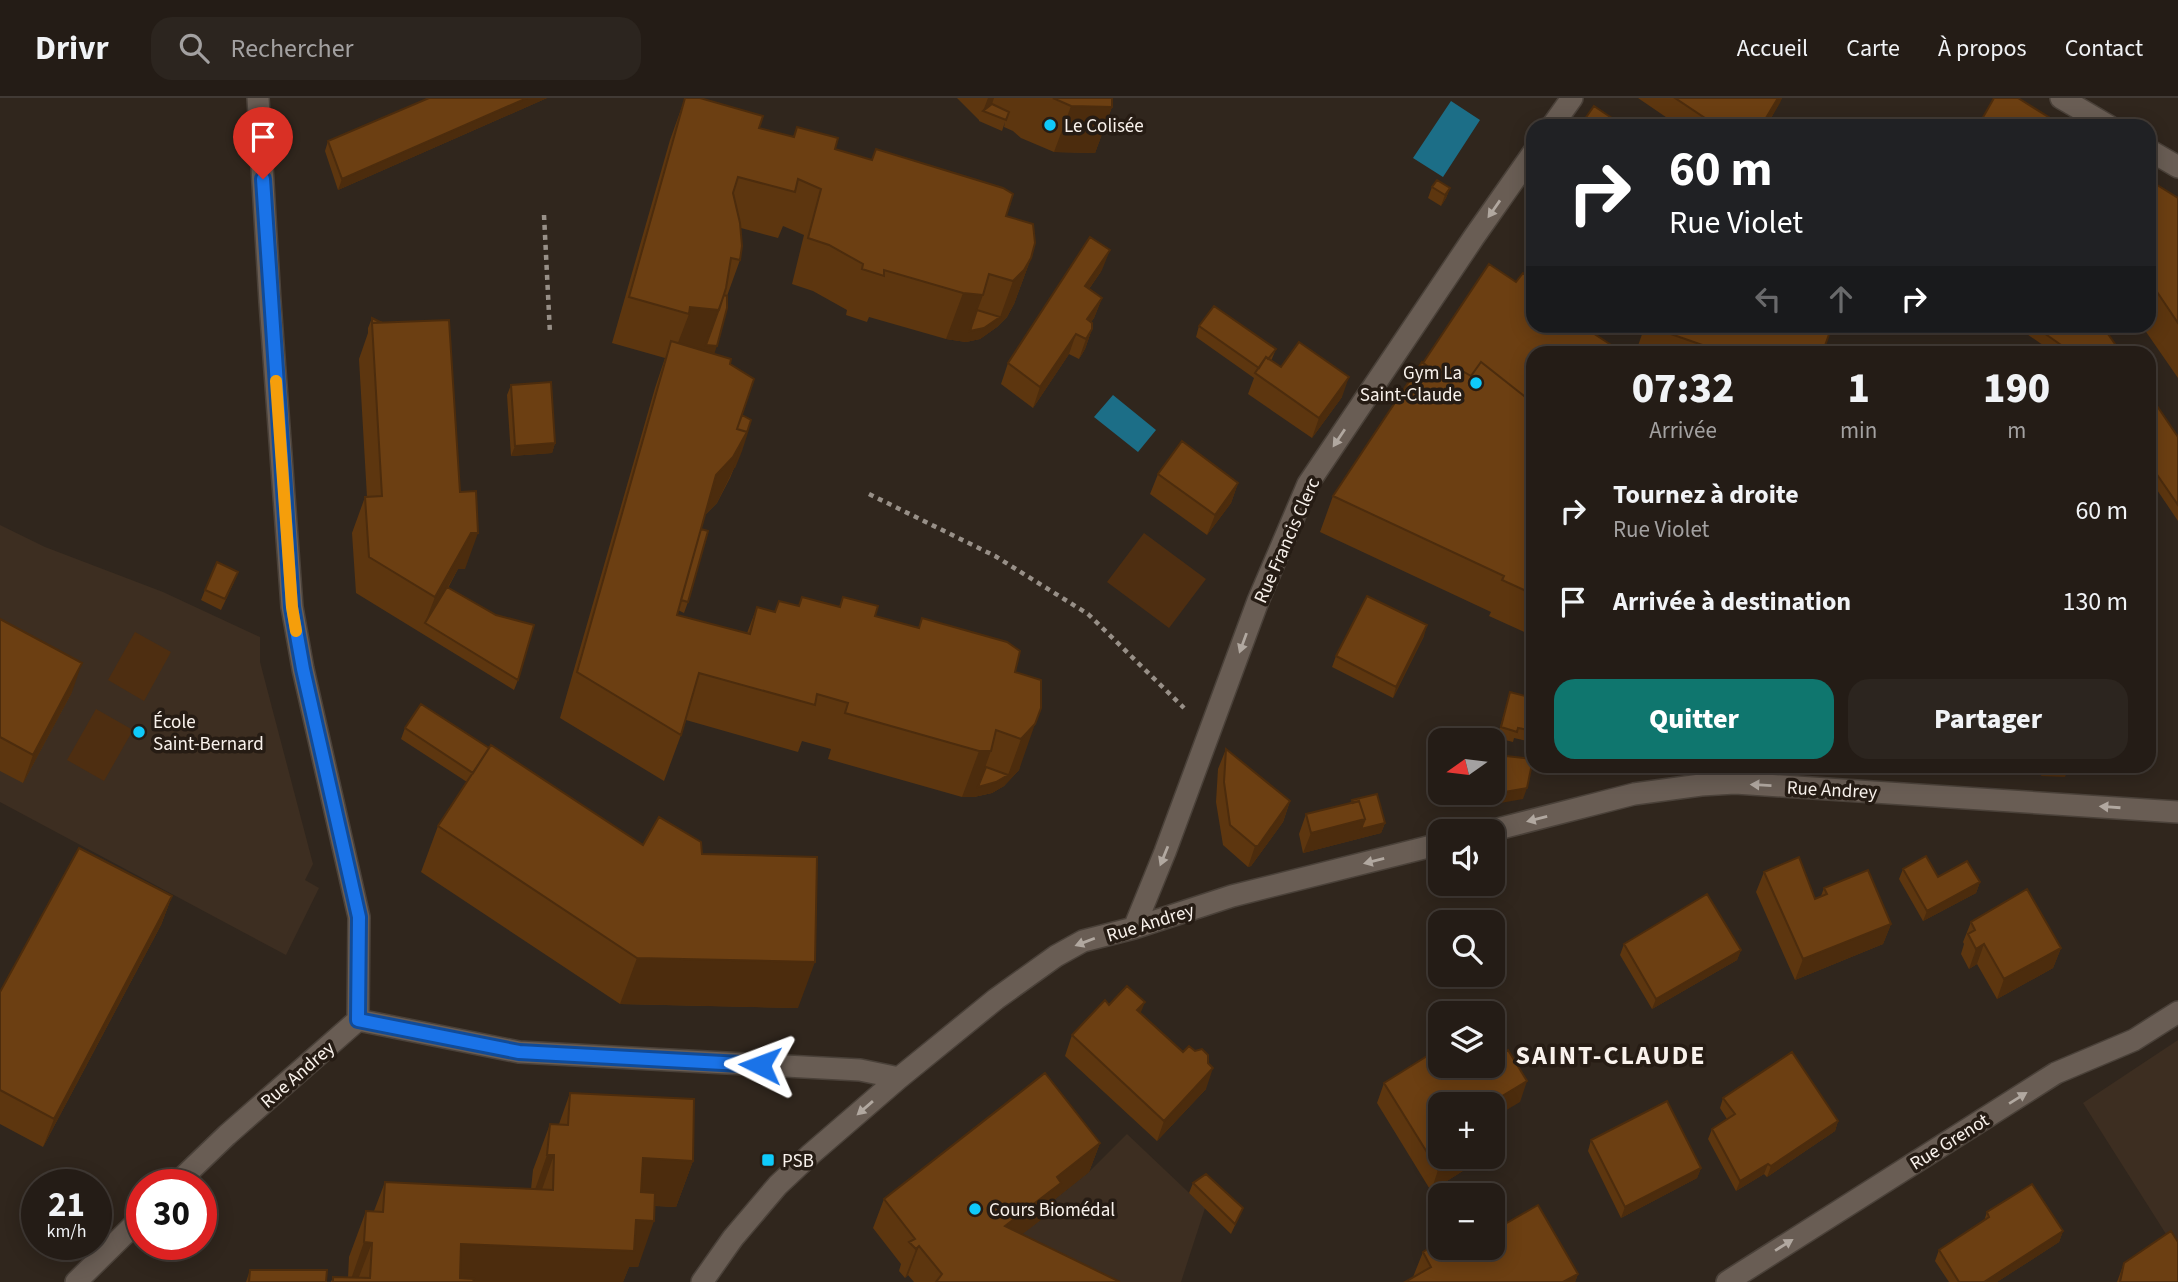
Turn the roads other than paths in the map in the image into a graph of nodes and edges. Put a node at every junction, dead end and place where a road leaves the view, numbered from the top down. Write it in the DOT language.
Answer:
graph roads {
  1 [pos="258,98"];
  2 [pos="1572,98"];
  3 [pos="2062,98"];
  4 [pos="1557,119"];
  5 [pos="2097,119"];
  6 [pos="2156,154"];
  7 [pos="1526,163"];
  8 [pos="2178,167"];
  9 [pos="2178,811"];
  10 [pos="1505,827"];
  11 [pos="1428,847"];
  12 [pos="1134,928"];
  13 [pos="2178,1012"];
  14 [pos="358,1020"];
  15 [pos="899,1078"];
  16 [pos="192,1169"];
  17 [pos="126,1233"];
  18 [pos="76,1282"];
  19 [pos="702,1282"];
  20 [pos="1727,1282"];
  1 -- 14 [label="street"];
  2 -- 4 [label="street"];
  3 -- 5 [label="street"];
  6 -- 8 [label="street"];
  7 -- 12 [label="street, Rue Francis Clerc, one-way"];
  9 -- 10 [label="street, Rue Andrey, one-way"];
  11 -- 12 [label="street, Rue Andrey, one-way"];
  12 -- 15 [label="street, Rue Andrey, one-way"];
  20 -- 13 [label="street, Rue Grenot, one-way"];
  14 -- 15 [label="street"];
  14 -- 16 [label="street, Rue Andrey"];
  15 -- 19 [label="street, Rue Andrey, one-way"];
  17 -- 18 [label="street"];
}
